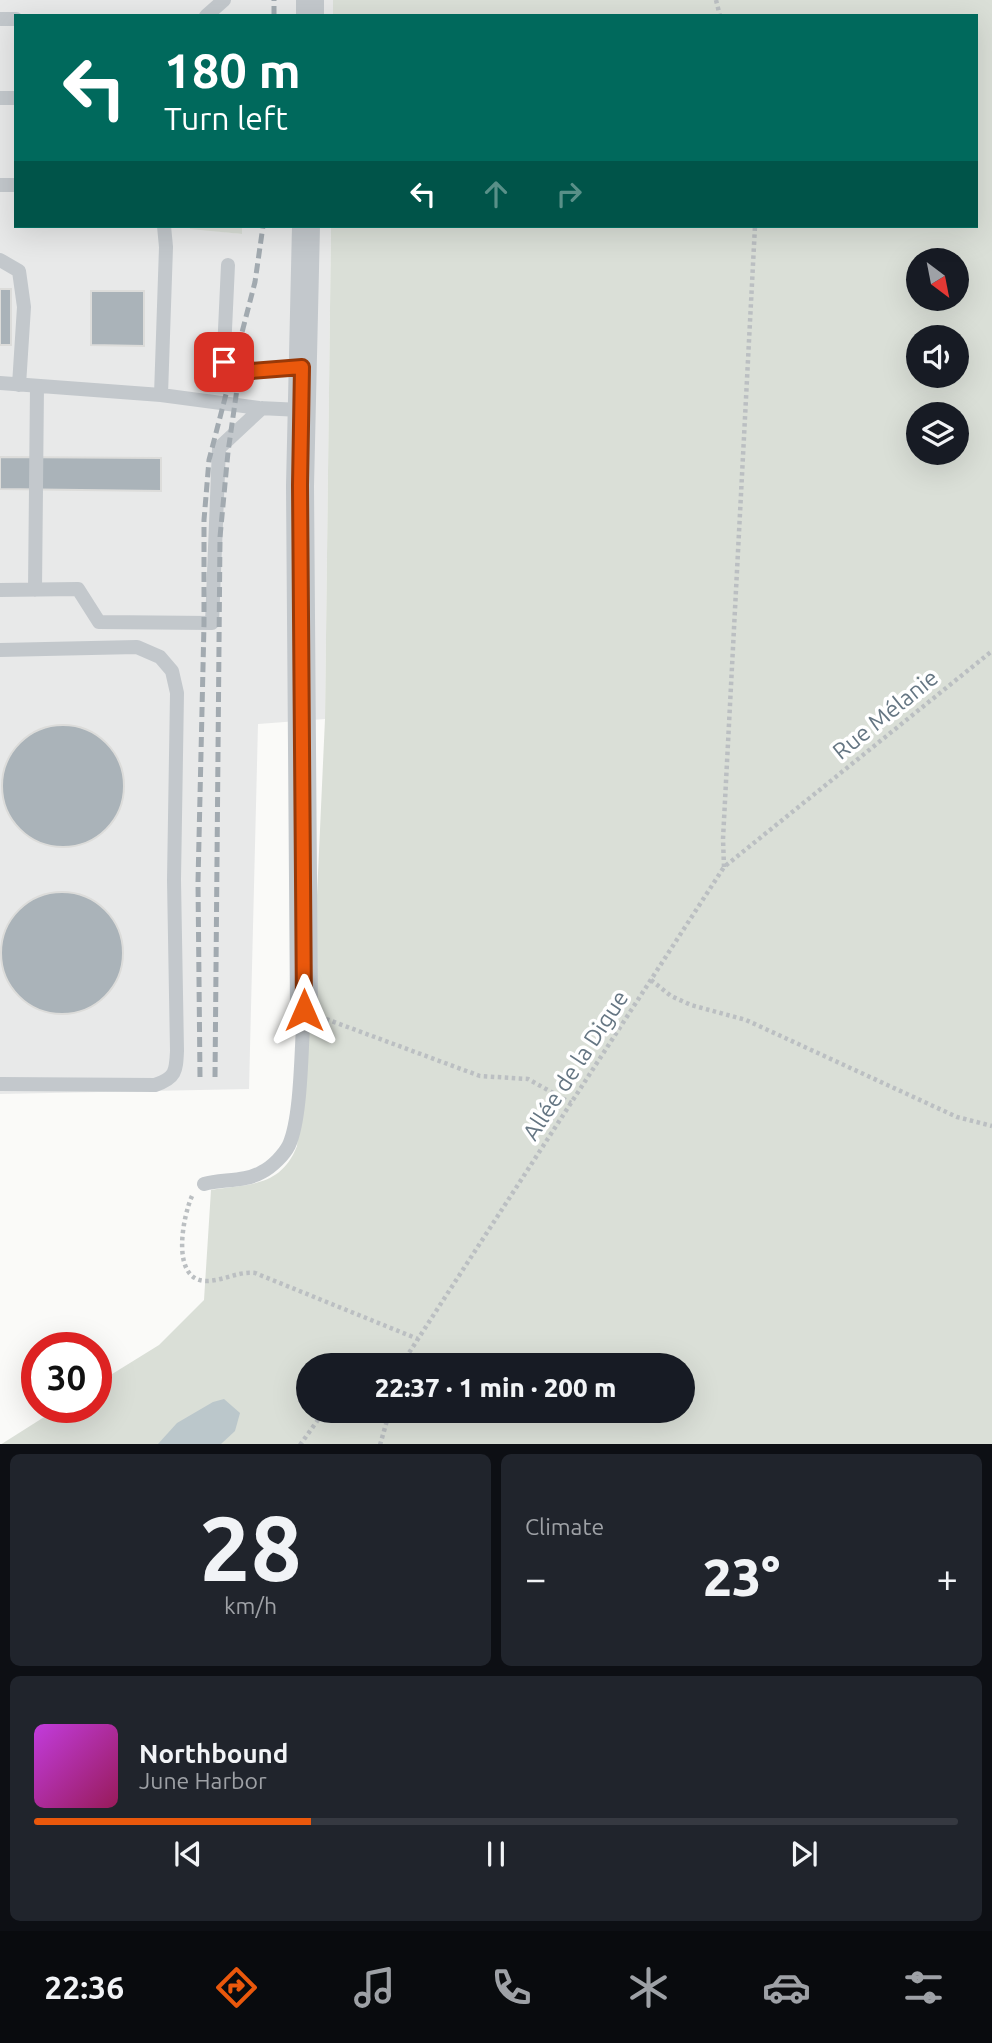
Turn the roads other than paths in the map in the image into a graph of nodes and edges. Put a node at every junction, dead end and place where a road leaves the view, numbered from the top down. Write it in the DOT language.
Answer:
graph roads {
  1 [pos="224,0"];
  2 [pos="208,14"];
  3 [pos="164,228"];
  4 [pos="306,228"];
  5 [pos="0,260"];
  6 [pos="228,265"];
  7 [pos="302,367"];
  8 [pos="0,383"];
  9 [pos="19,385"];
  10 [pos="37,386"];
  11 [pos="161,395"];
  12 [pos="262,408"];
  13 [pos="302,410"];
  14 [pos="0,590"];
  15 [pos="34,590"];
  16 [pos="99,622"];
  17 [pos="100,647"];
  18 [pos="0,650"];
  19 [pos="304,1010"];
  20 [pos="0,1084"];
  21 [pos="204,1184"];
  1 -- 2 [label="lane"];
  3 -- 11 [label="lane"];
  4 -- 7 [label="street"];
  5 -- 9 [label="lane"];
  6 -- 7 [label="lane"];
  7 -- 13 [label="street"];
  8 -- 9 [label="lane"];
  9 -- 10 [label="lane"];
  10 -- 11 [label="lane"];
  10 -- 15 [label="lane"];
  11 -- 12 [label="lane"];
  12 -- 13 [label="lane"];
  12 -- 16 [label="lane"];
  13 -- 19 [label="street"];
  14 -- 15 [label="lane"];
  15 -- 16 [label="lane"];
  16 -- 17 [label="lane"];
  17 -- 18 [label="lane"];
  17 -- 20 [label="lane"];
  19 -- 21 [label="lane"];
}
